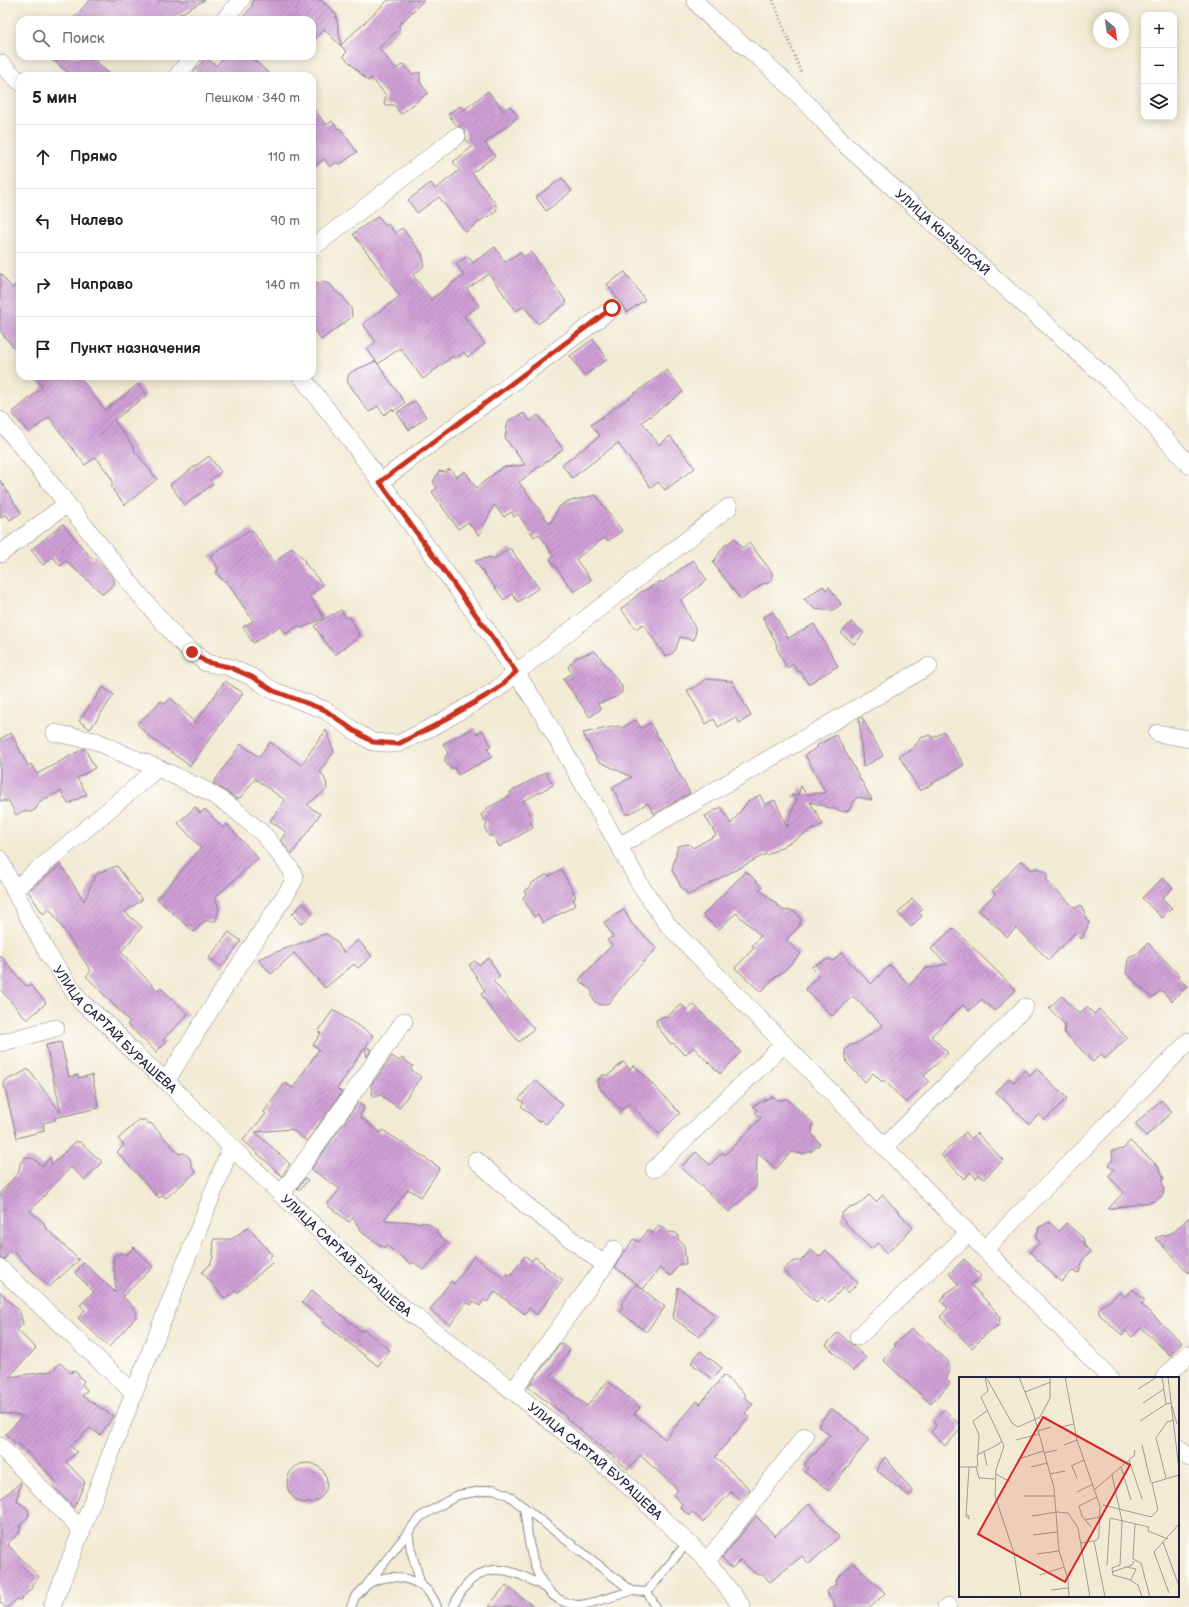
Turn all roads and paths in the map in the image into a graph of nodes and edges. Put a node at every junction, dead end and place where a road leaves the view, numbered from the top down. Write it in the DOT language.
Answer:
graph roads {
  1 [pos="241,0"];
  2 [pos="695,0"];
  3 [pos="773,0"];
  4 [pos="227,16"];
  5 [pos="190,60"];
  6 [pos="0,63"];
  7 [pos="180,72"];
  8 [pos="803,77"];
  9 [pos="16,78"];
  10 [pos="456,136"];
  11 [pos="316,245"];
  12 [pos="612,308"];
  13 [pos="304,380"];
  14 [pos="0,420"];
  15 [pos="1189,465"];
  16 [pos="380,482"];
  17 [pos="67,504"];
  18 [pos="729,507"];
  19 [pos="0,554"];
  20 [pos="929,666"];
  21 [pos="516,672"];
  22 [pos="55,733"];
  23 [pos="1157,733"];
  24 [pos="1189,739"];
  25 [pos="158,768"];
  26 [pos="619,846"];
  27 [pos="0,859"];
  28 [pos="14,890"];
  29 [pos="1025,1007"];
  30 [pos="404,1021"];
  31 [pos="56,1028"];
  32 [pos="1189,1041"];
  33 [pos="0,1042"];
  34 [pos="784,1044"];
  35 [pos="166,1081"];
  36 [pos="885,1146"];
  37 [pos="231,1147"];
  38 [pos="476,1160"];
  39 [pos="654,1170"];
  40 [pos="281,1195"];
  41 [pos="969,1233"];
  42 [pos="614,1249"];
  43 [pos="985,1250"];
  44 [pos="604,1265"];
  45 [pos="0,1268"];
  46 [pos="858,1337"];
  47 [pos="1189,1354"];
  48 [pos="1109,1377"];
  49 [pos="1165,1377"];
  50 [pos="513,1391"];
  51 [pos="134,1393"];
  52 [pos="805,1436"];
  53 [pos="0,1446"];
  54 [pos="1179,1448"];
  55 [pos="1189,1458"];
  56 [pos="524,1507"];
  57 [pos="82,1531"];
  58 [pos="408,1532"];
  59 [pos="687,1543"];
  60 [pos="707,1561"];
  61 [pos="420,1585"];
  62 [pos="366,1586"];
  63 [pos="546,1588"];
  64 [pos="632,1591"];
  65 [pos="647,1592"];
  66 [pos="52,1607"];
  67 [pos="351,1607"];
  68 [pos="437,1607"];
  69 [pos="452,1607"];
  70 [pos="656,1607"];
  71 [pos="742,1607"];
  1 -- 4 [label="street"];
  2 -- 15 [label="street, УЛИЦА КЫЗЫЛСАЙ"];
  3 -- 8 [label="path"];
  5 -- 7 [label="street"];
  6 -- 9 [label="street"];
  10 -- 11 [label="street"];
  12 -- 16 [label="street"];
  13 -- 16 [label="street"];
  14 -- 17 [label="street"];
  16 -- 21 [label="street"];
  17 -- 19 [label="street"];
  17 -- 21 [label="street"];
  18 -- 21 [label="street"];
  20 -- 26 [label="street"];
  21 -- 26 [label="street"];
  22 -- 25 [label="street"];
  23 -- 24 [label="street"];
  25 -- 28 [label="street"];
  25 -- 35 [label="street"];
  26 -- 34 [label="street"];
  27 -- 28 [label="street, УЛИЦА САРТАЙ БУРАШЕВА"];
  28 -- 35 [label="street, УЛИЦА САРТАЙ БУРАШЕВА"];
  29 -- 36 [label="street"];
  30 -- 40 [label="street"];
  31 -- 33 [label="street"];
  32 -- 43 [label="street"];
  34 -- 36 [label="street"];
  34 -- 39 [label="street"];
  35 -- 37 [label="street, УЛИЦА САРТАЙ БУРАШЕВА"];
  36 -- 41 [label="street"];
  37 -- 40 [label="street, УЛИЦА САРТАЙ БУРАШЕВА"];
  37 -- 51 [label="street"];
  38 -- 44 [label="street"];
  40 -- 50 [label="street, УЛИЦА САРТАЙ БУРАШЕВА"];
  41 -- 43 [label="street"];
  41 -- 46 [label="street"];
  42 -- 44 [label="street"];
  43 -- 48 [label="street"];
  44 -- 50 [label="street"];
  45 -- 51 [label="street"];
  47 -- 49 [label="street"];
  50 -- 59 [label="street, УЛИЦА САРТАЙ БУРАШЕВА"];
  51 -- 57 [label="street"];
  52 -- 60 [label="street"];
  53 -- 57 [label="street"];
  54 -- 55 [label="street"];
  56 -- 58 [label="lane"];
  56 -- 63 [label="lane"];
  56 -- 64 [label="lane"];
  57 -- 66 [label="street"];
  58 -- 61 [label="lane"];
  58 -- 62 [label="lane"];
  59 -- 60 [label="street, УЛИЦА САРТАЙ БУРАШЕВА"];
  59 -- 65 [label="lane"];
  60 -- 71 [label="street, УЛИЦА САРТАЙ БУРАШЕВА"];
  61 -- 62 [label="lane"];
  61 -- 68 [label="lane"];
  62 -- 67 [label="lane"];
  63 -- 64 [label="lane"];
  63 -- 69 [label="lane"];
  64 -- 65 [label="lane"];
  65 -- 70 [label="lane"];
}
